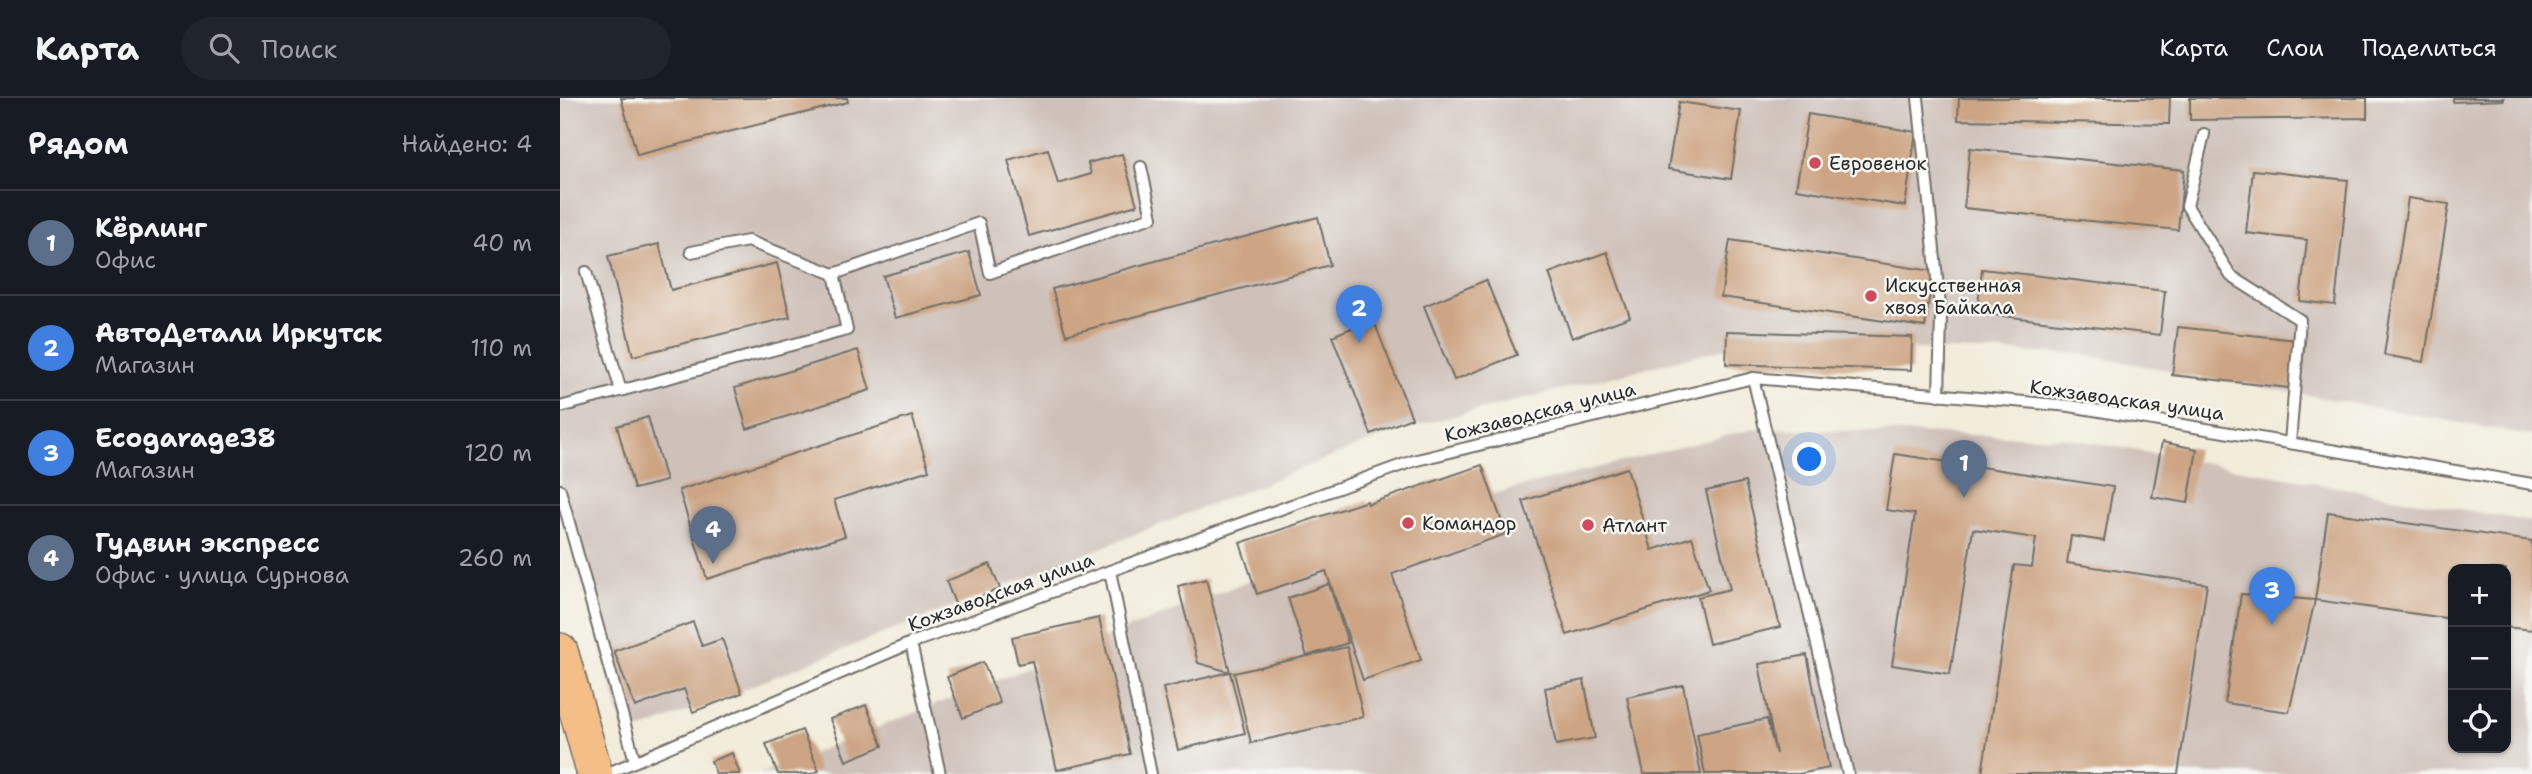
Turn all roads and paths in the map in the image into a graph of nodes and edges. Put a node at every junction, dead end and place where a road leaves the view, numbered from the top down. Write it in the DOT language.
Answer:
graph roads {
  1 [pos="1917,98"];
  2 [pos="2204,134"];
  3 [pos="1141,167"];
  4 [pos="691,252"];
  5 [pos="586,272"];
  6 [pos="834,274"];
  7 [pos="1752,378"];
  8 [pos="621,391"];
  9 [pos="1938,395"];
  10 [pos="560,407"];
  11 [pos="2290,443"];
  12 [pos="2532,484"];
  13 [pos="560,490"];
  14 [pos="1110,571"];
  15 [pos="911,643"];
  16 [pos="560,651"];
  17 [pos="635,761"];
  18 [pos="595,774"];
  19 [pos="606,774"];
  20 [pos="940,774"];
  21 [pos="1151,774"];
  22 [pos="1848,774"];
  1 -- 9 [label="lane"];
  2 -- 11 [label="lane"];
  3 -- 6 [label="lane"];
  4 -- 6 [label="lane"];
  5 -- 8 [label="lane"];
  6 -- 8 [label="lane"];
  7 -- 9 [label="lane, Кожзаводская улица"];
  7 -- 14 [label="lane, Кожзаводская улица"];
  7 -- 22 [label="lane"];
  8 -- 10 [label="lane"];
  9 -- 11 [label="lane, Кожзаводская улица"];
  11 -- 12 [label="lane, Кожзаводская улица"];
  13 -- 17 [label="lane"];
  14 -- 15 [label="lane, Кожзаводская улица"];
  14 -- 21 [label="lane"];
  15 -- 17 [label="lane, Кожзаводская улица"];
  15 -- 20 [label="lane"];
  16 -- 18 [label="main road"];
  17 -- 19 [label="lane, Кожзаводская улица"];
}
